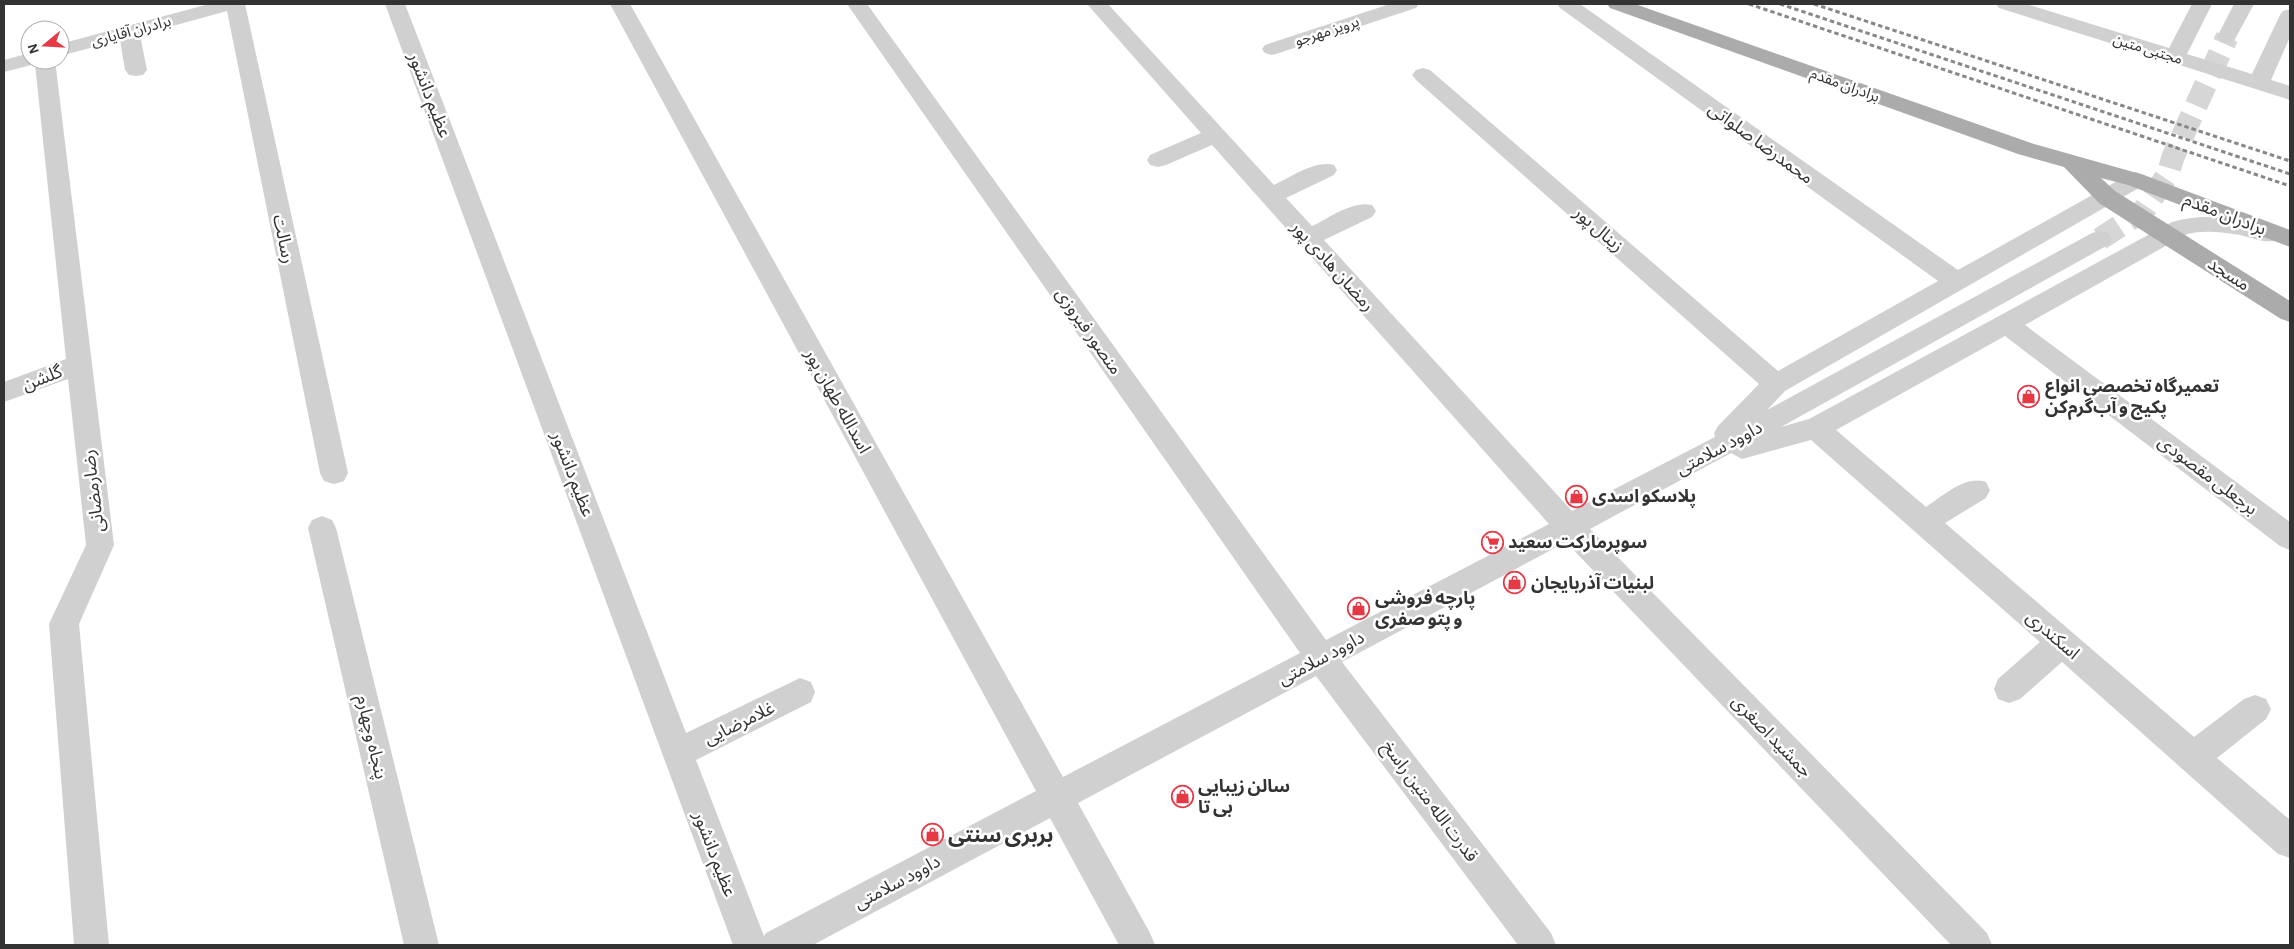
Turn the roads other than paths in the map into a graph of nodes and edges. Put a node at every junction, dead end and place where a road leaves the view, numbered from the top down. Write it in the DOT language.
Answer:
graph roads {
  1 [pos="148,4"];
  2 [pos="231,4"];
  3 [pos="235,4"];
  4 [pos="395,4"];
  5 [pos="620,4"];
  6 [pos="857,4"];
  7 [pos="1097,4"];
  8 [pos="1409,4"];
  9 [pos="1567,4"];
  10 [pos="1617,4"];
  11 [pos="1662,4"];
  12 [pos="2006,4"];
  13 [pos="2202,4"];
  14 [pos="2244,4"];
  15 [pos="2290,15"];
  16 [pos="152,25"];
  17 [pos="129,32"];
  18 [pos="2227,37"];
  19 [pos="70,47"];
  20 [pos="1272,49"];
  21 [pos="2175,57"];
  22 [pos="20,62"];
  23 [pos="4,66"];
  24 [pos="46,70"];
  25 [pos="136,70"];
  26 [pos="1422,75"];
  27 [pos="2259,83"];
  28 [pos="2290,93"];
  29 [pos="1215,134"];
  30 [pos="1158,160"];
  31 [pos="2074,163"];
  32 [pos="1326,170"];
  33 [pos="2136,180"];
  34 [pos="1271,196"];
  35 [pos="2107,197"];
  36 [pos="1364,211"];
  37 [pos="2168,235"];
  38 [pos="1308,238"];
  39 [pos="2288,238"];
  40 [pos="2100,239"];
  41 [pos="1956,281"];
  42 [pos="2290,313"];
  43 [pos="2005,323"];
  44 [pos="79,364"];
  45 [pos="1776,384"];
  46 [pos="5,392"];
  47 [pos="1816,428"];
  48 [pos="1698,459"];
  49 [pos="334,473"];
  50 [pos="1976,490"];
  51 [pos="1924,522"];
  52 [pos="1569,527"];
  53 [pos="322,528"];
  54 [pos="2290,538"];
  55 [pos="2062,642"];
  56 [pos="1322,658"];
  57 [pos="2009,689"];
  58 [pos="800,692"];
  59 [pos="2255,709"];
  60 [pos="678,753"];
  61 [pos="2193,757"];
  62 [pos="1057,798"];
  63 [pos="2290,842"];
  64 [pos="92,945"];
  65 [pos="422,945"];
  66 [pos="750,945"];
  67 [pos="778,945"];
  68 [pos="1138,945"];
  69 [pos="1539,945"];
  70 [pos="1975,945"];
  1 -- 16 [label="street"];
  2 -- 16 [label="street, برادران آقایاری"];
  3 -- 49 [label="street, رسالت"];
  4 -- 60 [label="street, عظیم دانشور"];
  5 -- 62 [label="street, اسدالله طهان پور"];
  6 -- 56 [label="street, منصور فیروزی"];
  7 -- 29 [label="street, رمضان هادی پور"];
  8 -- 20 [label="street, پرویز مهرجو"];
  9 -- 41 [label="street, محمدرضا صلواتی"];
  10 -- 31 [label="main road, برادران مقدم"];
  11 -- 31 [label="main road, برادران مقدم"];
  12 -- 21 [label="street, مجتبی متین"];
  13 -- 21 [label="street"];
  14 -- 18 [label="street"];
  15 -- 27 [label="street"];
  16 -- 17 [label="street, برادران آقایاری"];
  17 -- 19 [label="street, برادران آقایاری"];
  17 -- 25 [label="street"];
  21 -- 27 [label="street, مجتبی متین"];
  22 -- 23 [label="street"];
  24 -- 44 [label="street, رضارمضانی"];
  26 -- 45 [label="street, زینال پور"];
  27 -- 28 [label="street, مجتبی متین"];
  29 -- 30 [label="street"];
  29 -- 34 [label="street, رمضان هادی پور"];
  31 -- 33 [label="main road, برادران مقدم"];
  31 -- 35 [label="main road, مسجد"];
  32 -- 34 [label="street"];
  33 -- 35 [label="street"];
  33 -- 39 [label="main road, برادران مقدم"];
  34 -- 38 [label="street, رمضان هادی پور"];
  35 -- 37 [label="main road, مسجد"];
  35 -- 41 [label="street"];
  36 -- 38 [label="street"];
  37 -- 39 [label="street"];
  37 -- 42 [label="main road, مسجد"];
  37 -- 43 [label="street"];
  38 -- 52 [label="street, رمضان هادی پور"];
  40 -- 48 [label="street, داوود سلامتی"];
  41 -- 45 [label="street"];
  43 -- 47 [label="street"];
  43 -- 54 [label="street, برجعلی مقصودی"];
  44 -- 46 [label="street, گلشن"];
  44 -- 64 [label="street, رضارمضانی"];
  45 -- 48 [label="street"];
  47 -- 48 [label="street"];
  47 -- 51 [label="street, اسکندری"];
  48 -- 52 [label="street, داوود سلامتی"];
  50 -- 51 [label="street"];
  51 -- 55 [label="street, اسکندری"];
  52 -- 56 [label="street, داوود سلامتی"];
  52 -- 70 [label="street, جمشید اصغری"];
  53 -- 65 [label="street, پنجاه وچهارم"];
  55 -- 57 [label="street"];
  55 -- 61 [label="street, اسکندری"];
  56 -- 62 [label="street, داوود سلامتی"];
  56 -- 69 [label="street, قدرت الله متین راسخ"];
  58 -- 60 [label="street, غلامرضایی"];
  59 -- 61 [label="street"];
  60 -- 66 [label="street, عظیم دانشور"];
  61 -- 63 [label="street, اسکندری"];
  62 -- 67 [label="street, داوود سلامتی"];
  62 -- 68 [label="street, اسدالله طهان پور"];
}
